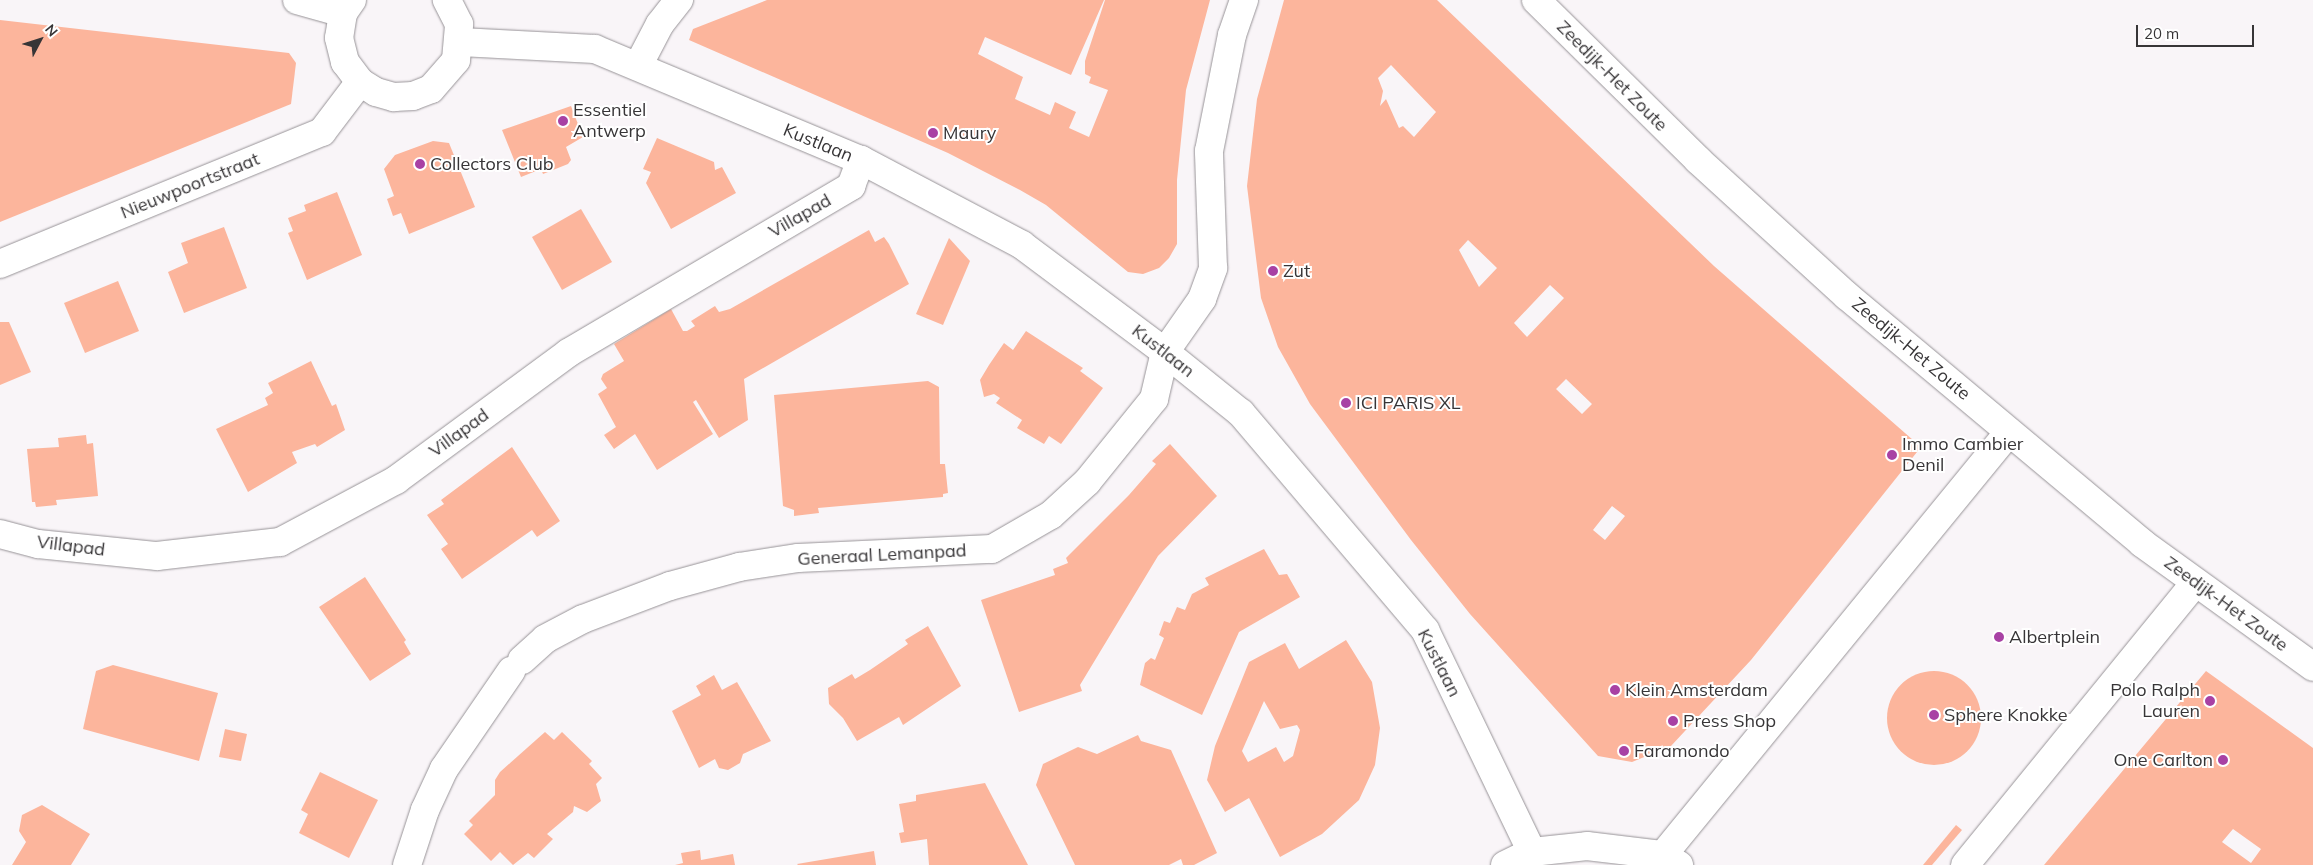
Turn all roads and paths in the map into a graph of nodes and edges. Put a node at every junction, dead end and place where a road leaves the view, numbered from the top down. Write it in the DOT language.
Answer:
graph roads {
  1 [pos="297,0"];
  2 [pos="448,0"];
  3 [pos="679,0"];
  4 [pos="1244,0"];
  5 [pos="1536,0"];
  6 [pos="348,7"];
  7 [pos="460,42"];
  8 [pos="638,66"];
  9 [pos="360,82"];
  10 [pos="861,160"];
  11 [pos="0,264"];
  12 [pos="1165,352"];
  13 [pos="2009,432"];
  14 [pos="0,534"];
  15 [pos="2195,583"];
  16 [pos="2313,667"];
  17 [pos="1532,852"];
  18 [pos="1671,860"];
  19 [pos="407,865"];
  20 [pos="1505,865"];
  21 [pos="1965,865"];
  1 -- 6 [label="street"];
  2 -- 7 [label="street"];
  3 -- 8 [label="street"];
  4 -- 12 [label="street"];
  5 -- 13 [label="street, Zeedijk-Het Zoute"];
  6 -- 9 [label="street"];
  7 -- 8 [label="street, Kustlaan"];
  7 -- 9 [label="street"];
  8 -- 10 [label="street, Kustlaan"];
  9 -- 11 [label="street, Nieuwpoortstraat"];
  10 -- 12 [label="street, Kustlaan"];
  10 -- 14 [label="street, Villapad"];
  12 -- 17 [label="street, Kustlaan"];
  12 -- 19 [label="street, Generaal Lemanpad"];
  13 -- 15 [label="street, Zeedijk-Het Zoute"];
  13 -- 18 [label="street"];
  15 -- 16 [label="street, Zeedijk-Het Zoute"];
  15 -- 21 [label="street"];
  17 -- 18 [label="street"];
  17 -- 20 [label="street"];
}
